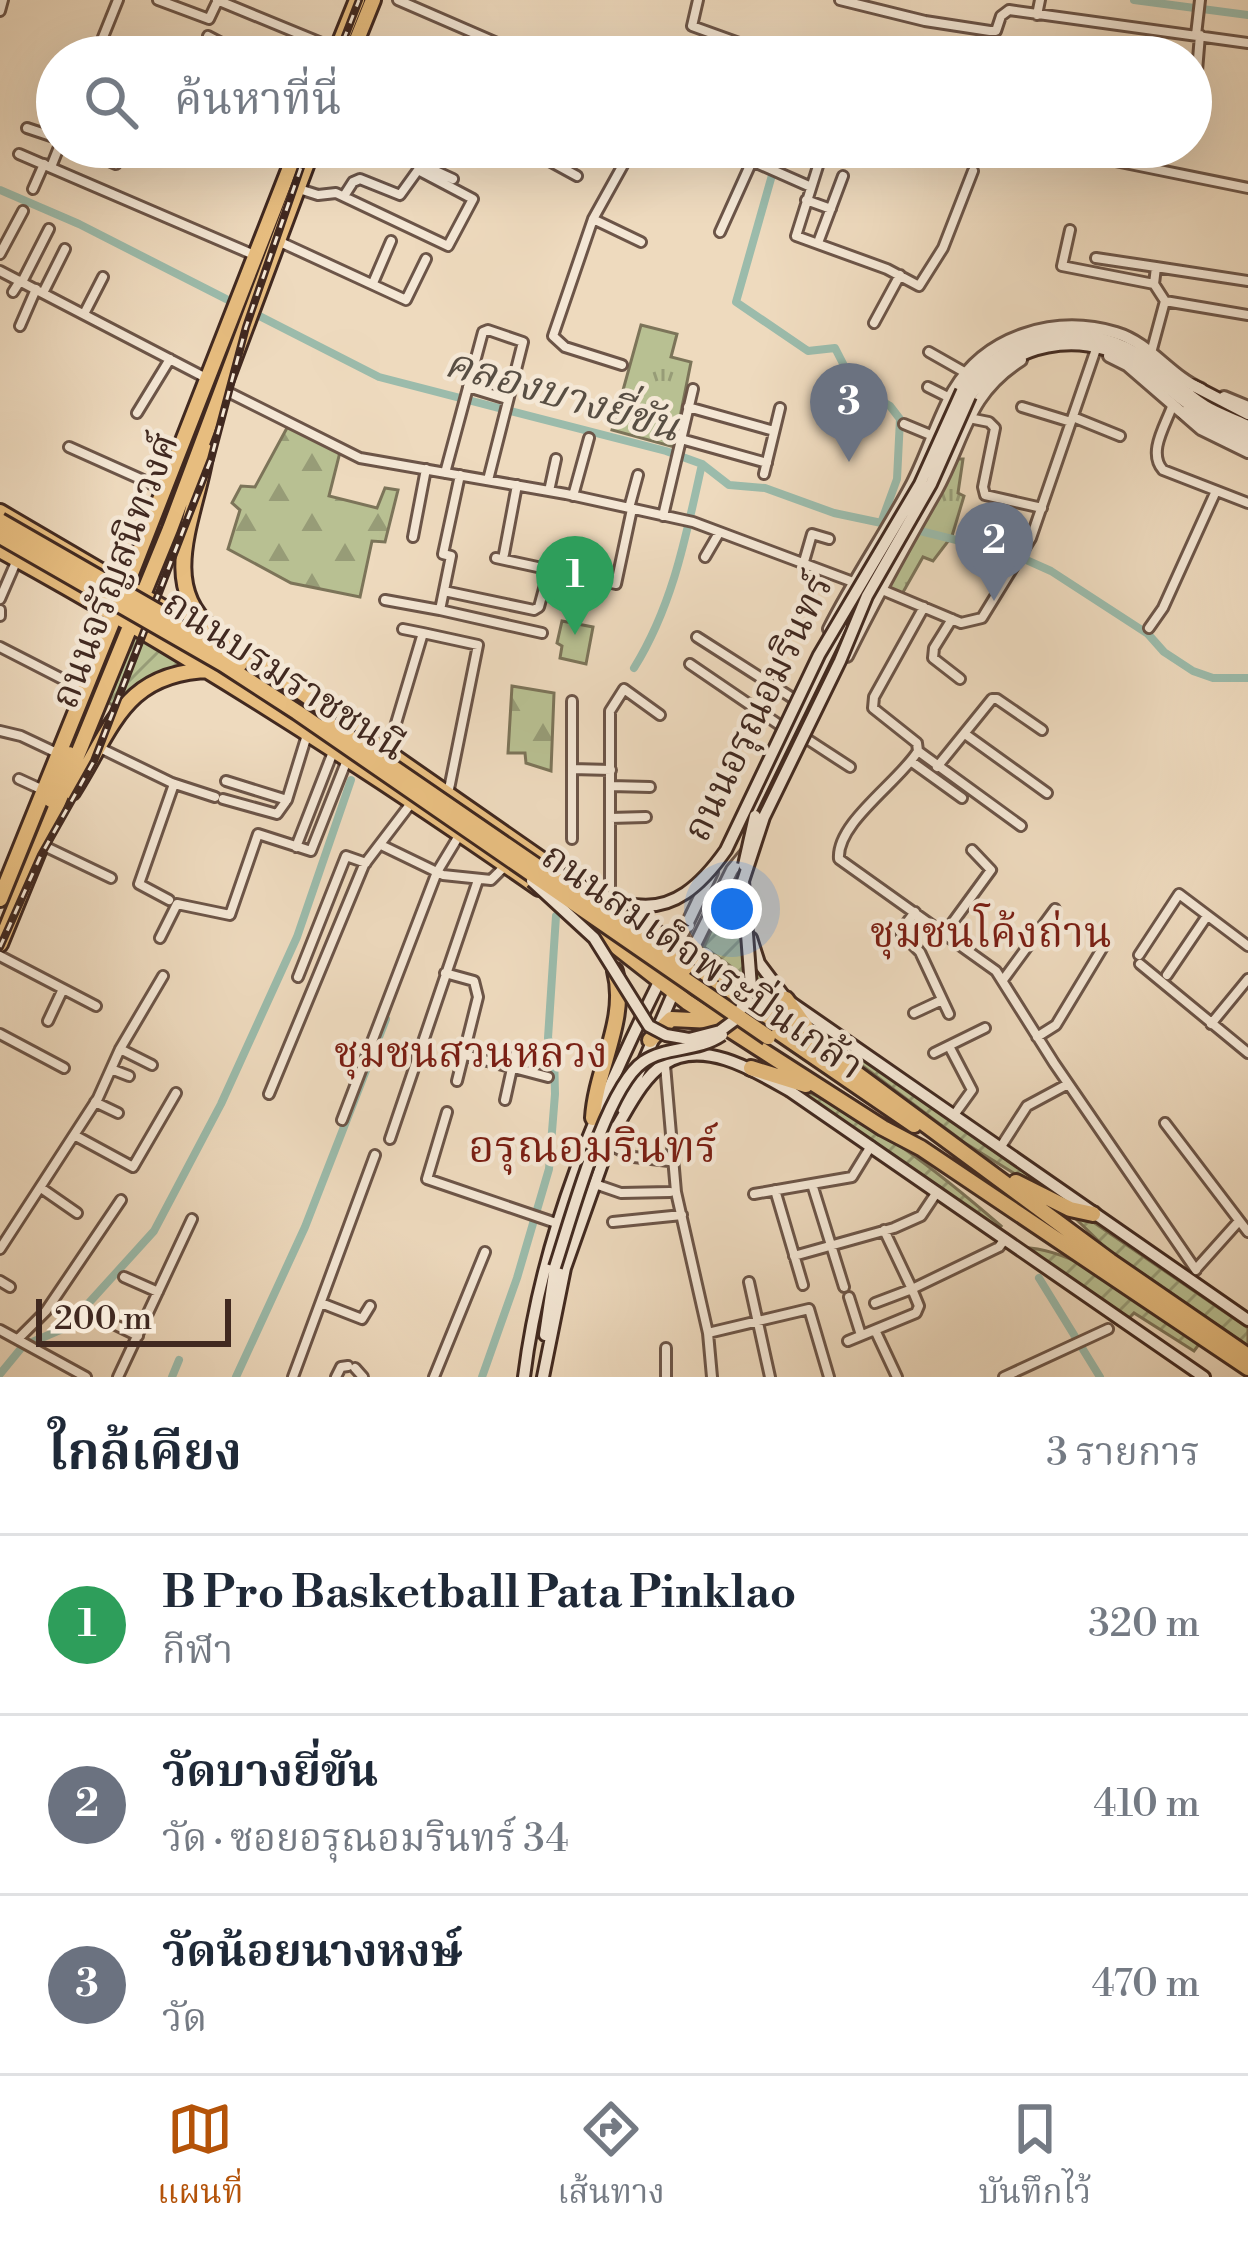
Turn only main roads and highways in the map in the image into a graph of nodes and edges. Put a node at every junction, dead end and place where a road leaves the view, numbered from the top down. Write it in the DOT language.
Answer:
graph roads {
  1 [pos="357,0"];
  2 [pos="373,0"];
  3 [pos="346,36"];
  4 [pos="351,36"];
  5 [pos="292,168"];
  6 [pos="304,168"];
  7 [pos="277,219"];
  8 [pos="241,309"];
  9 [pos="1248,410"];
  10 [pos="210,423"];
  11 [pos="1248,439"];
  12 [pos="173,486"];
  13 [pos="0,512"];
  14 [pos="0,523"];
  15 [pos="0,538"];
  16 [pos="63,548"];
  17 [pos="0,550"];
  18 [pos="870,556"];
  19 [pos="101,569"];
  20 [pos="887,574"];
  21 [pos="48,576"];
  22 [pos="127,584"];
  23 [pos="144,595"];
  24 [pos="86,597"];
  25 [pos="115,614"];
  26 [pos="132,625"];
  27 [pos="213,635"];
  28 [pos="246,655"];
  29 [pos="831,658"];
  30 [pos="195,660"];
  31 [pos="220,663"];
  32 [pos="101,704"];
  33 [pos="116,720"];
  34 [pos="67,753"];
  35 [pos="393,756"];
  36 [pos="410,799"];
  37 [pos="50,827"];
  38 [pos="764,830"];
  39 [pos="730,833"];
  40 [pos="753,844"];
  41 [pos="726,850"];
  42 [pos="516,862"];
  43 [pos="743,881"];
  44 [pos="582,887"];
  45 [pos="0,898"];
  46 [pos="567,908"];
  47 [pos="615,910"];
  48 [pos="0,921"];
  49 [pos="598,932"];
  50 [pos="0,944"];
  51 [pos="684,949"];
  52 [pos="659,982"];
  53 [pos="673,992"];
  54 [pos="786,999"];
  55 [pos="736,1019"];
  56 [pos="718,1022"];
  57 [pos="770,1033"];
  58 [pos="650,1040"];
  59 [pos="820,1046"];
  60 [pos="751,1068"];
  61 [pos="834,1095"];
  62 [pos="593,1118"];
  63 [pos="611,1139"];
  64 [pos="946,1141"];
  65 [pos="921,1148"];
  66 [pos="976,1162"];
  67 [pos="1093,1214"];
  68 [pos="1248,1320"];
  69 [pos="1202,1331"];
  70 [pos="1248,1356"];
  71 [pos="545,1358"];
  72 [pos="1248,1368"];
  73 [pos="524,1377"];
  74 [pos="543,1377"];
  75 [pos="1204,1377"];
  1 -- 3 [label="main road"];
  2 -- 4 [label="main road"];
  5 -- 7 [label="main road, ถนนจรัญสนิทวงศ์"];
  6 -- 7 [label="main road, ถนนจรัญสนิทวงศ์"];
  7 -- 8 [label="main road, ถนนจรัญสนิทวงศ์"];
  7 -- 8 [label="main road, ถนนจรัญสนิทวงศ์"];
  8 -- 10 [label="main road, ถนนจรัญสนิทวงศ์"];
  8 -- 12 [label="main road, ถนนจรัญสนิทวงศ์"];
  8 -- 12 [label="main road, ถนนจรัญสนิทวงศ์"];
  9 -- 18 [label="main road, ถนนอรุณอมรินทร์, bridge"];
  10 -- 12 [label="main road, ถนนจรัญสนิทวงศ์"];
  10 -- 28 [label="main road"];
  11 -- 20 [label="main road, ถนนอรุณอมรินทร์, bridge"];
  11 -- 41 [label="main road, bridge"];
  11 -- 43 [label="main road, bridge"];
  12 -- 22 [label="main road, ถนนจรัญสนิทวงศ์"];
  12 -- 23 [label="main road, ถนนจรัญสนิทวงศ์"];
  13 -- 16 [label="main road, ถนนบรมราชชนนี"];
  14 -- 31 [label="main road, ถนนบรมราชชนนี, bridge"];
  14 -- 42 [label="main road, bridge"];
  15 -- 31 [label="main road, ถนนบรมราชชนนี, bridge"];
  15 -- 42 [label="main road, bridge"];
  16 -- 19 [label="main road, ถนนบรมราชชนนี"];
  16 -- 21 [label="main road"];
  17 -- 21 [label="main road, ถนนบรมราชชนนี"];
  18 -- 29 [label="main road"];
  18 -- 39 [label="main road, ถนนอรุณอมรินทร์"];
  19 -- 22 [label="main road, ถนนบรมราชชนนี"];
  19 -- 24 [label="main road"];
  20 -- 29 [label="main road"];
  20 -- 38 [label="main road, ถนนอรุณอมรินทร์"];
  21 -- 24 [label="main road, ถนนบรมราชชนนี"];
  22 -- 23 [label="main road, ถนนบรมราชชนนี"];
  22 -- 25 [label="main road, ถนนจรัญสนิทวงศ์"];
  23 -- 26 [label="main road, ถนนจรัญสนิทวงศ์"];
  23 -- 27 [label="main road, ถนนสมเด็จพระปิ่นเกล้า"];
  24 -- 25 [label="main road, ถนนบรมราชชนนี"];
  25 -- 26 [label="main road, ถนนสมเด็จพระปิ่นเกล้า"];
  25 -- 34 [label="main road, ถนนจรัญสนิทวงศ์"];
  26 -- 30 [label="main road, ถนนสมเด็จพระปิ่นเกล้า"];
  26 -- 32 [label="main road, ถนนจรัญสนิทวงศ์"];
  27 -- 28 [label="main road, ถนนสมเด็จพระปิ่นเกล้า"];
  27 -- 30 [label="main road"];
  28 -- 35 [label="main road, ถนนสมเด็จพระปิ่นเกล้า"];
  29 -- 41 [label="main road, bridge"];
  29 -- 43 [label="main road, bridge"];
  30 -- 31 [label="main road, ถนนสมเด็จพระปิ่นเกล้า"];
  31 -- 33 [label="main road"];
  31 -- 35 [label="main road, ถนนบรมราชชนนี"];
  31 -- 36 [label="main road, ถนนบรมราชชนนี"];
  31 -- 36 [label="main road, ถนนสมเด็จพระปิ่นเกล้า"];
  32 -- 33 [label="main road"];
  32 -- 34 [label="main road, ถนนจรัญสนิทวงศ์"];
  33 -- 37 [label="main road"];
  34 -- 37 [label="main road, ถนนจรัญสนิทวงศ์"];
  34 -- 45 [label="main road, ถนนจรัญสนิทวงศ์"];
  34 -- 48 [label="main road, ถนนจรัญสนิทวงศ์"];
  35 -- 44 [label="main road, ถนนสมเด็จพระปิ่นเกล้า"];
  36 -- 42 [label="main road, ถนนสมเด็จพระปิ่นเกล้า"];
  37 -- 50 [label="main road, ถนนจรัญสนิทวงศ์"];
  38 -- 40 [label="main road, ถนนอรุณอมรินทร์"];
  38 -- 54 [label="main road, ถนนสมเด็จพระปิ่นเกล้า"];
  39 -- 40 [label="main road"];
  39 -- 47 [label="main road"];
  39 -- 51 [label="main road, ถนนอรุณอมรินทร์"];
  40 -- 51 [label="main road, ถนนอรุณอมรินทร์"];
  41 -- 42 [label="main road, bridge"];
  42 -- 46 [label="main road, ถนนสมเด็จพระปิ่นเกล้า"];
  42 -- 55 [label="main road, bridge"];
  42 -- 57 [label="main road, bridge"];
  43 -- 55 [label="main road, bridge"];
  44 -- 46 [label="main road"];
  44 -- 47 [label="main road, ถนนสมเด็จพระปิ่นเกล้า"];
  46 -- 49 [label="main road, ถนนสมเด็จพระปิ่นเกล้า"];
  47 -- 51 [label="main road, ถนนสมเด็จพระปิ่นเกล้า"];
  49 -- 52 [label="main road, ถนนสมเด็จพระปิ่นเกล้า"];
  49 -- 62 [label="main road"];
  51 -- 52 [label="main road, ถนนอรุณอมรินทร์"];
  51 -- 53 [label="main road, ถนนอรุณอมรินทร์"];
  51 -- 59 [label="main road, ถนนสมเด็จพระปิ่นเกล้า"];
  52 -- 53 [label="main road, ถนนสมเด็จพระปิ่นเกล้า"];
  52 -- 62 [label="main road, ถนนอรุณอมรินทร์"];
  53 -- 56 [label="main road, ถนนสมเด็จพระปิ่นเกล้า"];
  53 -- 58 [label="main road, ถนนอรุณอมรินทร์"];
  54 -- 59 [label="main road"];
  54 -- 67 [label="main road, ถนนสมเด็จพระปิ่นเกล้า"];
  55 -- 71 [label="main road, bridge"];
  56 -- 58 [label="main road"];
  56 -- 61 [label="main road, ถนนสมเด็จพระปิ่นเกล้า"];
  57 -- 64 [label="main road"];
  57 -- 65 [label="main road"];
  58 -- 63 [label="main road, ถนนอรุณอมรินทร์"];
  59 -- 64 [label="main road, ถนนสมเด็จพระปิ่นเกล้า"];
  60 -- 61 [label="main road"];
  60 -- 63 [label="main road, ถนนสมเด็จพระปิ่นเกล้า"];
  60 -- 75 [label="main road, ถนนสมเด็จพระปิ่นเกล้า"];
  61 -- 65 [label="main road, ถนนสมเด็จพระปิ่นเกล้า"];
  62 -- 73 [label="main road, ถนนอรุณอมรินทร์"];
  63 -- 71 [label="main road, ถนนอรุณอมรินทร์"];
  64 -- 66 [label="main road, ถนนสมเด็จพระปิ่นเกล้า"];
  65 -- 69 [label="main road, ถนนสมเด็จพระปิ่นเกล้า"];
  66 -- 67 [label="main road"];
  66 -- 69 [label="main road, ถนนสมเด็จพระปิ่นเกล้า"];
  67 -- 68 [label="main road, ถนนสมเด็จพระปิ่นเกล้า"];
  69 -- 70 [label="main road, ถนนสมเด็จพระปิ่นเกล้า"];
  69 -- 72 [label="main road, ถนนสมเด็จพระปิ่นเกล้า"];
  71 -- 74 [label="main road, ถนนอรุณอมรินทร์"];
}
